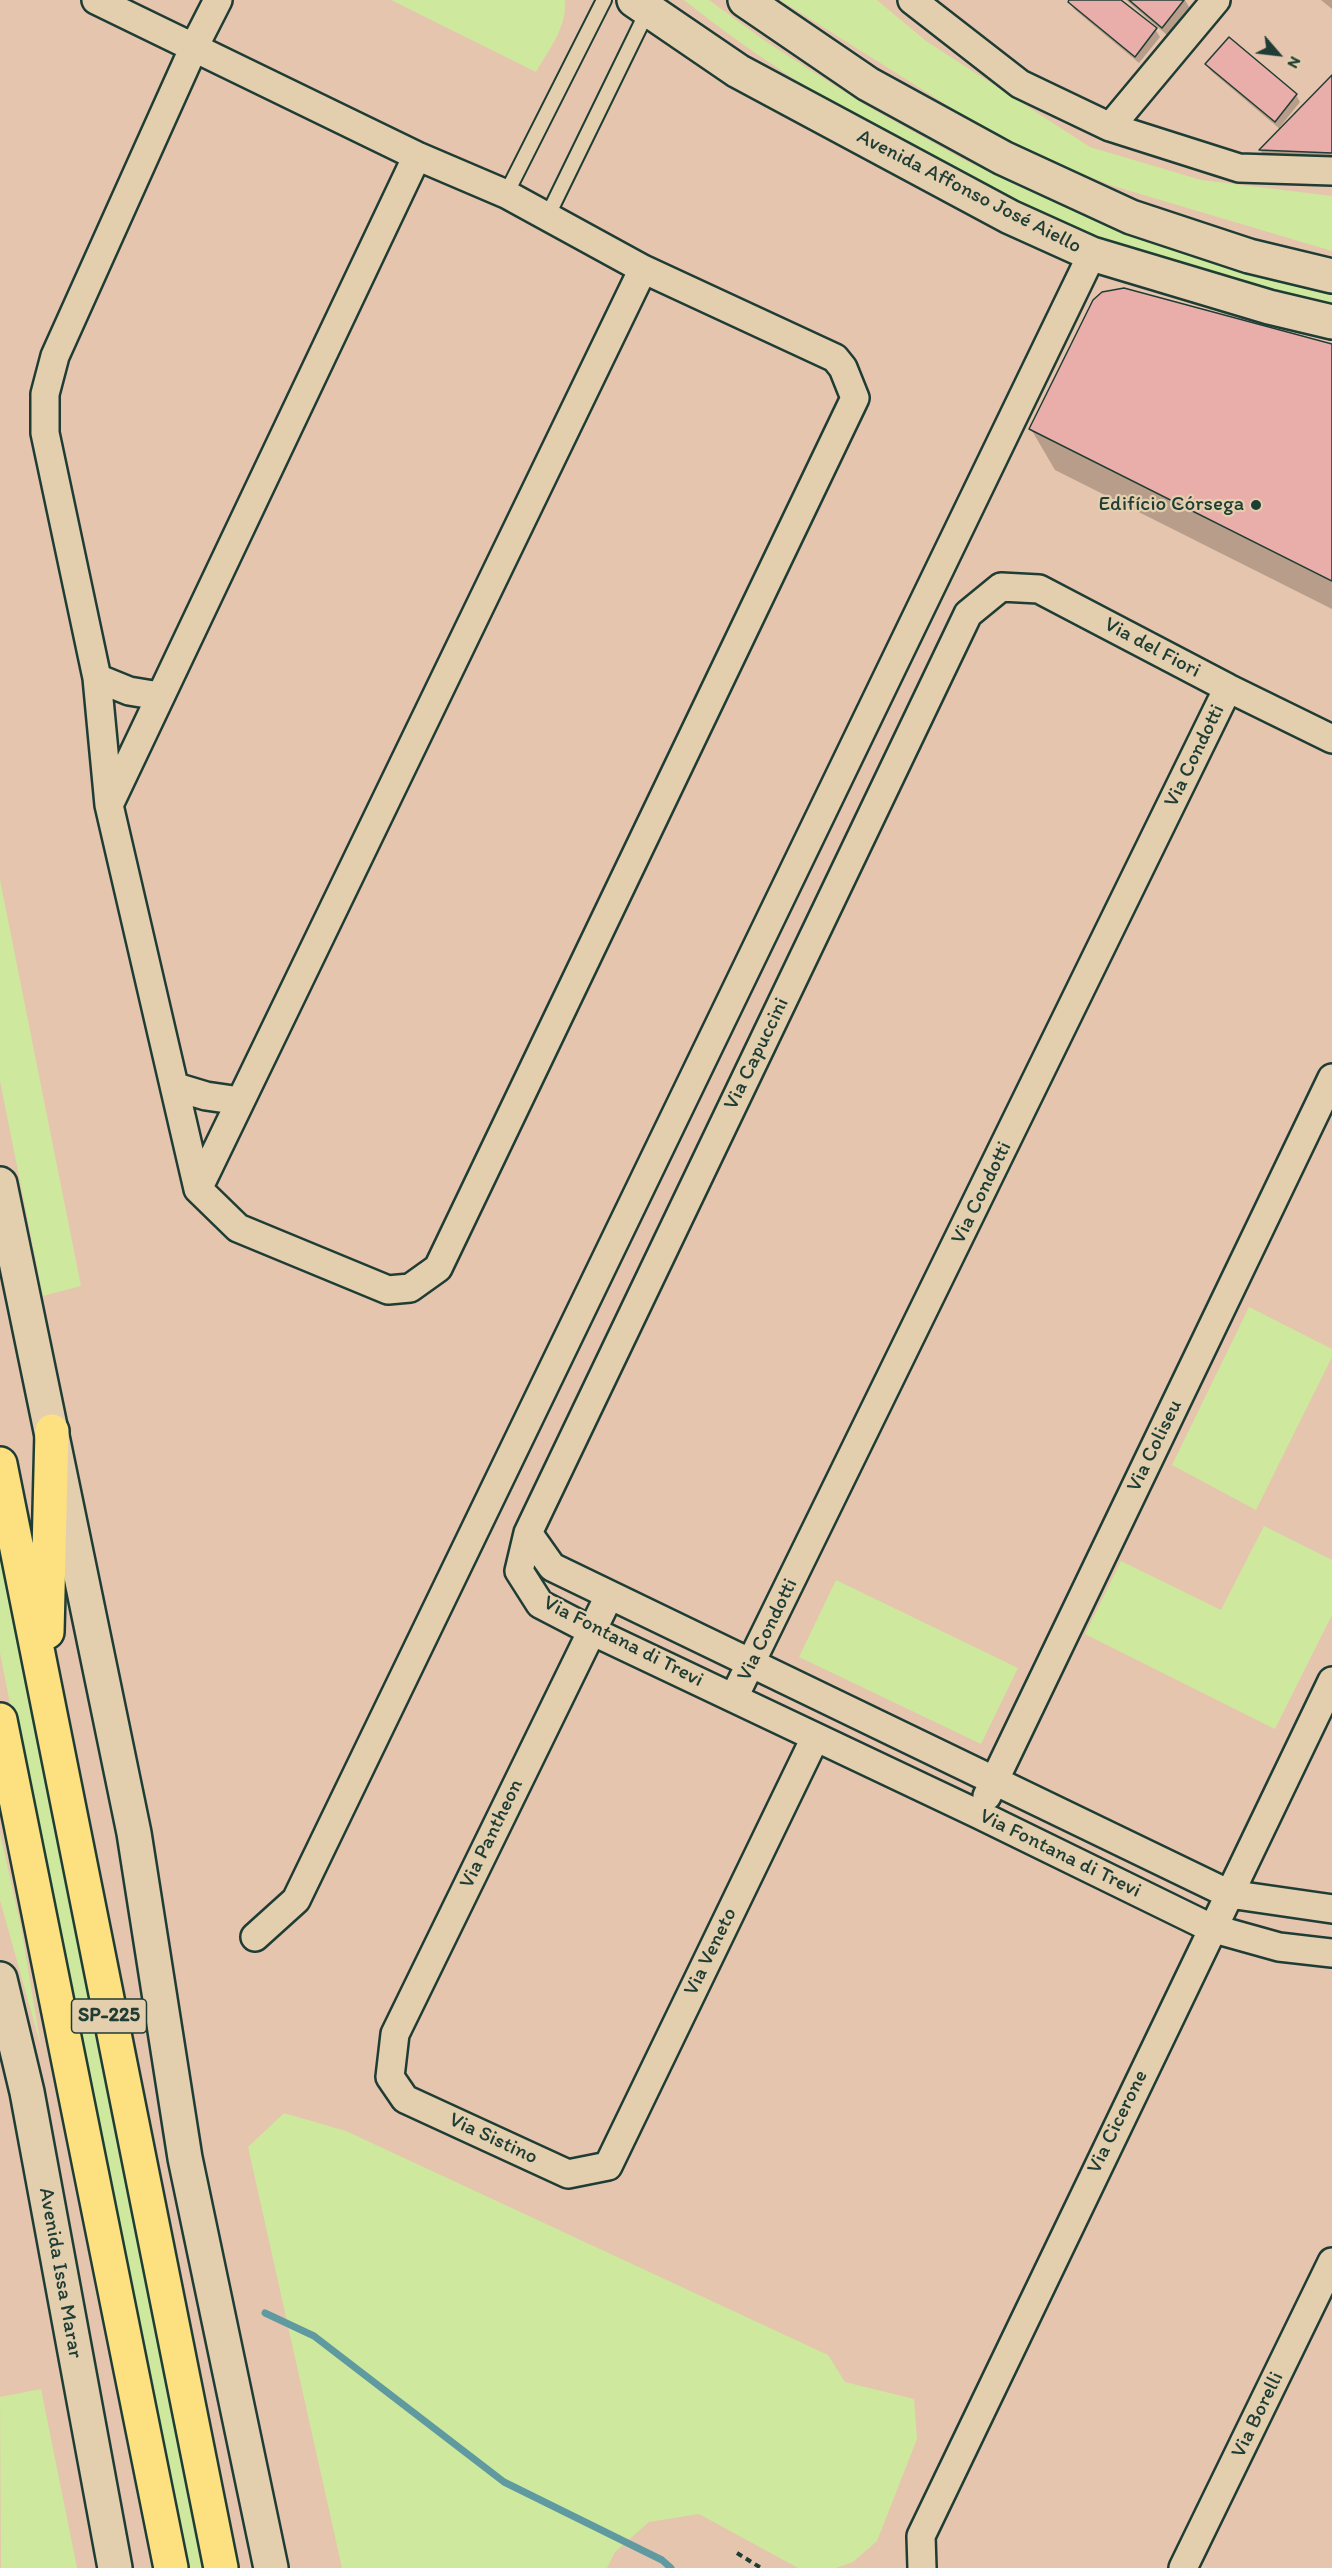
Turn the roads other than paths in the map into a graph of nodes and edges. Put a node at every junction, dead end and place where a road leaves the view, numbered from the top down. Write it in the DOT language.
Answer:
graph roads {
  1 [pos="96,0"];
  2 [pos="218,0"];
  3 [pos="604,0"];
  4 [pos="745,0"];
  5 [pos="912,0"];
  6 [pos="1216,0"];
  7 [pos="641,5"];
  8 [pos="194,47"];
  9 [pos="1110,127"];
  10 [pos="417,156"];
  11 [pos="1332,171"];
  12 [pos="506,194"];
  13 [pos="548,216"];
  14 [pos="1092,254"];
  15 [pos="643,269"];
  16 [pos="1332,276"];
  17 [pos="1332,322"];
  18 [pos="1001,586"];
  19 [pos="97,678"];
  20 [pos="1228,688"];
  21 [pos="159,696"];
  22 [pos="1332,739"];
  23 [pos="109,805"];
  24 [pos="1332,1078"];
  25 [pos="176,1087"];
  26 [pos="240,1101"];
  27 [pos="0,1184"];
  28 [pos="198,1189"];
  29 [pos="52,1431"];
  30 [pos="0,1464"];
  31 [pos="528,1533"];
  32 [pos="609,1596"];
  33 [pos="592,1631"];
  34 [pos="751,1665"];
  35 [pos="1332,1681"];
  36 [pos="46,1691"];
  37 [pos="734,1697"];
  38 [pos="0,1720"];
  39 [pos="814,1738"];
  40 [pos="995,1779"];
  41 [pos="978,1814"];
  42 [pos="1229,1894"];
  43 [pos="1332,1909"];
  44 [pos="1211,1928"];
  45 [pos="255,1937"];
  46 [pos="1332,1953"];
  47 [pos="0,1979"];
  48 [pos="390,2077"];
  49 [pos="608,2166"];
  50 [pos="1332,2262"];
  51 [pos="115,2568"];
  52 [pos="171,2568"];
  53 [pos="221,2568"];
  54 [pos="271,2568"];
  55 [pos="922,2568"];
  56 [pos="1183,2568"];
  1 -- 8 [label="street"];
  2 -- 8 [label="street"];
  3 -- 12 [label="lane"];
  4 -- 16 [label="street"];
  5 -- 9 [label="street"];
  6 -- 9 [label="street"];
  7 -- 13 [label="lane"];
  7 -- 14 [label="street, Avenida Affonso José Aiello"];
  8 -- 10 [label="street"];
  8 -- 19 [label="street"];
  9 -- 11 [label="street"];
  10 -- 12 [label="street"];
  10 -- 21 [label="street"];
  12 -- 13 [label="street"];
  13 -- 15 [label="street"];
  14 -- 17 [label="street, Avenida Affonso José Aiello"];
  14 -- 45 [label="street"];
  15 -- 26 [label="street"];
  15 -- 28 [label="street"];
  18 -- 20 [label="street, Via del Fiori"];
  18 -- 31 [label="street, Via Capuccini"];
  19 -- 21 [label="street"];
  19 -- 23 [label="street"];
  20 -- 22 [label="street, Via del Fiori"];
  20 -- 34 [label="street, Via Condotti"];
  21 -- 23 [label="street"];
  23 -- 25 [label="street"];
  24 -- 40 [label="street, Via Coliseu"];
  25 -- 26 [label="street"];
  25 -- 28 [label="street"];
  26 -- 28 [label="street"];
  27 -- 29 [label="street"];
  29 -- 36 [label="highway"];
  29 -- 54 [label="street"];
  30 -- 36 [label="highway, SP-225"];
  31 -- 32 [label="street, Via Fontana di Trevi"];
  31 -- 33 [label="street, Via Fontana di Trevi"];
  32 -- 33 [label="street, Via Pantheon"];
  32 -- 34 [label="street, Via Fontana di Trevi"];
  33 -- 37 [label="street, Via Fontana di Trevi"];
  33 -- 48 [label="street, Via Pantheon"];
  34 -- 37 [label="street, Via Condotti"];
  34 -- 40 [label="street, Via Fontana di Trevi"];
  35 -- 42 [label="street, Via Cicerone"];
  36 -- 53 [label="highway, SP-225"];
  37 -- 39 [label="street, Via Fontana di Trevi"];
  38 -- 52 [label="highway, SP-225"];
  39 -- 41 [label="street, Via Fontana di Trevi"];
  39 -- 49 [label="street, Via Veneto"];
  40 -- 41 [label="street, Via Coliseu"];
  40 -- 42 [label="street, Via Fontana di Trevi"];
  41 -- 44 [label="street, Via Fontana di Trevi"];
  42 -- 43 [label="street, Via Fontana di Trevi"];
  42 -- 44 [label="street, Via Cicerone"];
  44 -- 46 [label="street, Via Fontana di Trevi"];
  44 -- 55 [label="street, Via Cicerone"];
  47 -- 51 [label="street, Avenida Issa Marar"];
  48 -- 49 [label="street, Via Sistino"];
  50 -- 56 [label="street, Via Borelli"];
}
